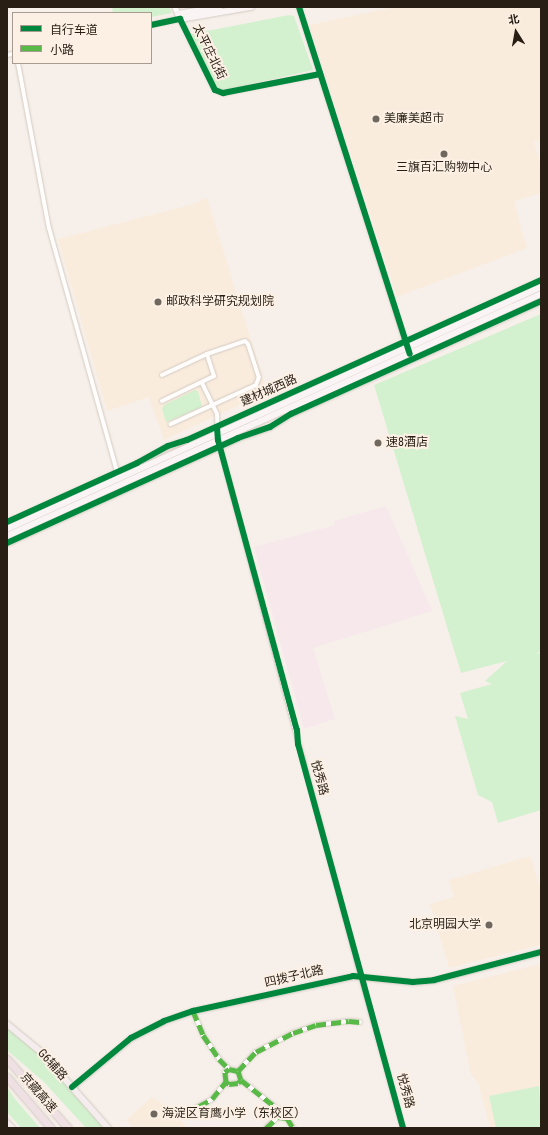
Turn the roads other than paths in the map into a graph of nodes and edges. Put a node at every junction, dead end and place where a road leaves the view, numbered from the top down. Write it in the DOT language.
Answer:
graph roads {
  1 [pos="175,7"];
  2 [pos="219,7"];
  3 [pos="251,7"];
  4 [pos="299,7"];
  5 [pos="179,17"];
  6 [pos="152,25"];
  7 [pos="18,64"];
  8 [pos="320,74"];
  9 [pos="541,280"];
  10 [pos="541,287"];
  11 [pos="541,294"];
  12 [pos="541,301"];
  13 [pos="406,344"];
  14 [pos="207,354"];
  15 [pos="410,354"];
  16 [pos="162,375"];
  17 [pos="369,379"];
  18 [pos="202,383"];
  19 [pos="341,385"];
  20 [pos="162,401"];
  21 [pos="213,405"];
  22 [pos="171,424"];
  23 [pos="217,427"];
  24 [pos="217,434"];
  25 [pos="219,443"];
  26 [pos="117,472"];
  27 [pos="119,478"];
  28 [pos="7,522"];
  29 [pos="7,529"];
  30 [pos="7,536"];
  31 [pos="7,543"];
  32 [pos="541,952"];
  33 [pos="361,976"];
  34 [pos="193,1011"];
  35 [pos="360,1022"];
  36 [pos="7,1024"];
  37 [pos="7,1059"];
  38 [pos="229,1069"];
  39 [pos="238,1072"];
  40 [pos="7,1077"];
  41 [pos="241,1080"];
  42 [pos="226,1082"];
  43 [pos="72,1087"];
  44 [pos="278,1109"];
  45 [pos="186,1113"];
  46 [pos="278,1117"];
  47 [pos="287,1118"];
  48 [pos="7,1123"];
  49 [pos="12,1128"];
  50 [pos="51,1128"];
  51 [pos="68,1128"];
  52 [pos="108,1128"];
  53 [pos="266,1128"];
  54 [pos="293,1128"];
  55 [pos="404,1128"];
  1 -- 5 [label="street"];
  2 -- 5 [label="main road, 太平庄北街"];
  3 -- 5 [label="main road, 太平庄北街"];
  4 -- 8 [label="street"];
  5 -- 6 [label="street, 太平庄北街"];
  5 -- 8 [label="street, 太平庄北街"];
  7 -- 26 [label="street"];
  8 -- 13 [label="street"];
  9 -- 13 [label="street, 建材城西路"];
  10 -- 13 [label="main road, 建材城西路"];
  11 -- 15 [label="main road, 建材城西路"];
  12 -- 17 [label="street, 建材城西路"];
  13 -- 15 [label="street"];
  13 -- 23 [label="street, 建材城西路"];
  13 -- 24 [label="main road, 建材城西路"];
  14 -- 16 [label="street"];
  14 -- 18 [label="street"];
  14 -- 21 [label="street"];
  15 -- 19 [label="main road, 建材城西路"];
  17 -- 19 [label="street"];
  17 -- 25 [label="street, 建材城西路"];
  18 -- 20 [label="street"];
  18 -- 21 [label="street, 悦秀路"];
  19 -- 25 [label="main road, 建材城西路"];
  21 -- 22 [label="street"];
  21 -- 23 [label="street, 悦秀路"];
  23 -- 24 [label="street, 悦秀路"];
  23 -- 26 [label="street, 建材城西路"];
  24 -- 25 [label="street, 悦秀路"];
  24 -- 27 [label="main road, 建材城西路"];
  25 -- 30 [label="main road, 建材城西路"];
  25 -- 31 [label="street, 建材城西路"];
  25 -- 33 [label="street, 悦秀路"];
  26 -- 27 [label="street"];
  26 -- 28 [label="street, 建材城西路"];
  27 -- 29 [label="main road, 建材城西路"];
  32 -- 33 [label="street, 四拨子北路"];
  33 -- 34 [label="street, 四拨子北路"];
  33 -- 55 [label="street, 悦秀路"];
  34 -- 38 [label="street"];
  34 -- 43 [label="street, 四拨子北路"];
  35 -- 39 [label="street"];
  36 -- 43 [label="main road, G6辅路"];
  37 -- 51 [label="highway, 京藏高速"];
  38 -- 39 [label="street"];
  38 -- 42 [label="street"];
  39 -- 41 [label="street"];
  40 -- 50 [label="highway, 京藏高速"];
  41 -- 42 [label="street"];
  41 -- 44 [label="street"];
  42 -- 45 [label="street"];
  43 -- 52 [label="main road, G6辅路"];
  44 -- 46 [label="street"];
  44 -- 47 [label="street"];
  46 -- 47 [label="street"];
  46 -- 53 [label="street"];
  47 -- 54 [label="street"];
  48 -- 49 [label="main road"];
}
